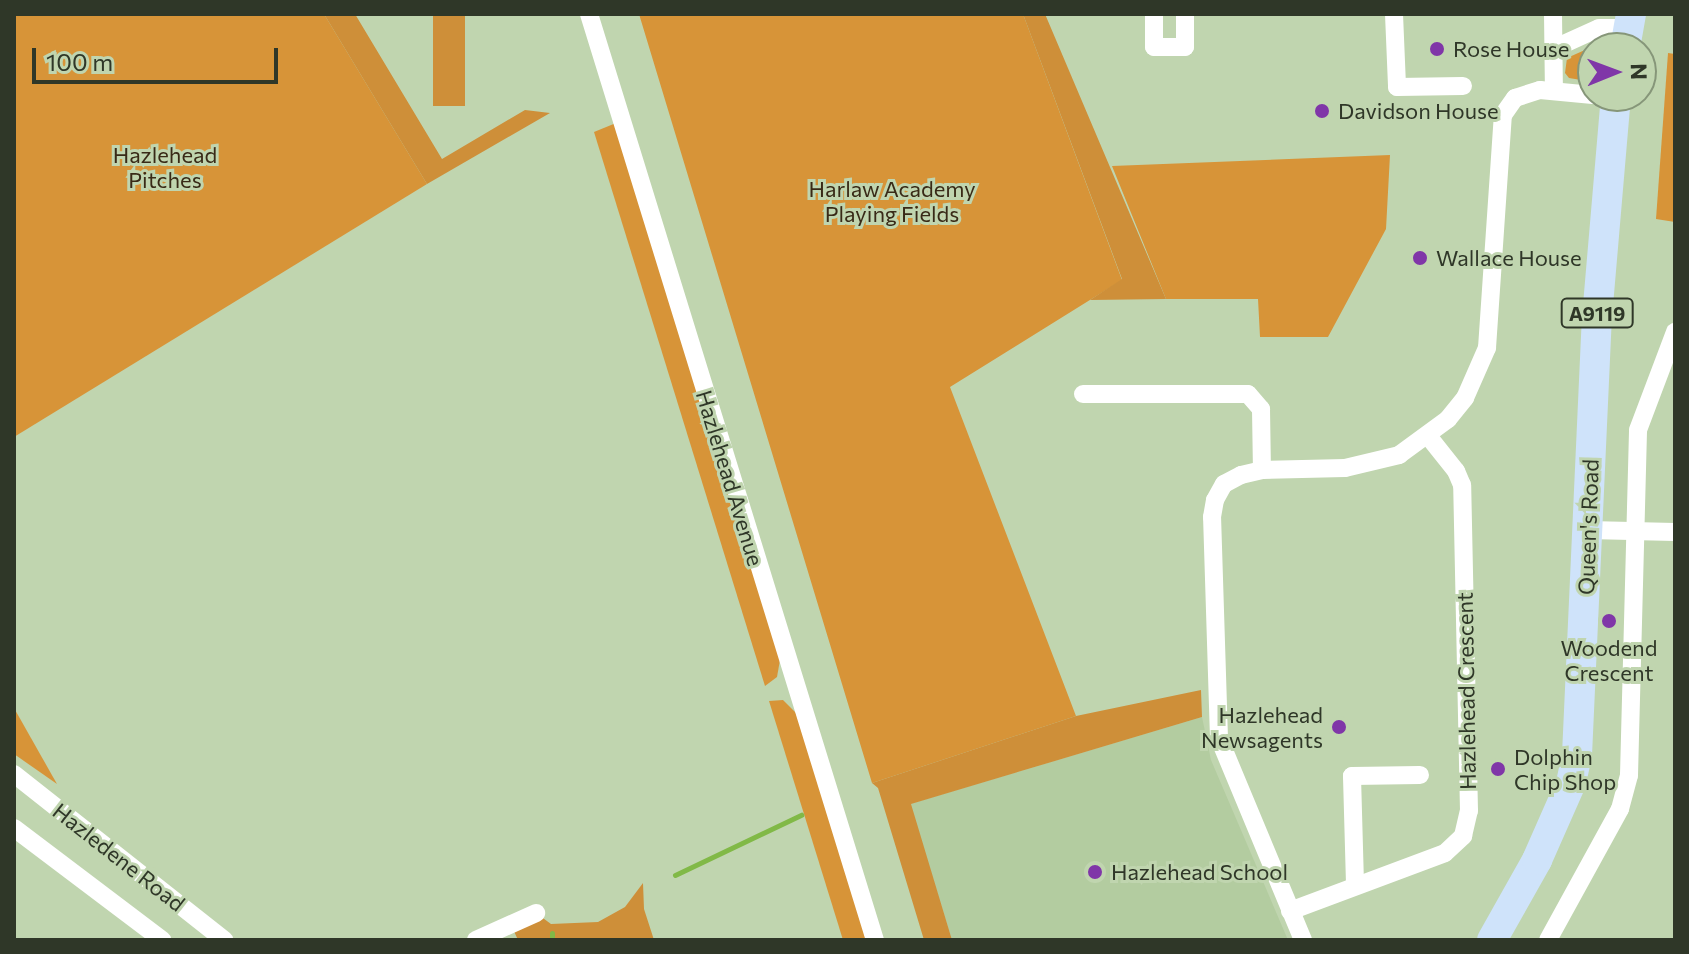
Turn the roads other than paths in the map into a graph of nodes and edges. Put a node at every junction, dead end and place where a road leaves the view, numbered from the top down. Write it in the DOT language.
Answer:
graph roads {
  1 [pos="589,14"];
  2 [pos="1154,14"];
  3 [pos="1185,14"];
  4 [pos="1394,14"];
  5 [pos="1553,14"];
  6 [pos="1628,30"];
  7 [pos="1555,48"];
  8 [pos="1463,86"];
  9 [pos="1554,91"];
  10 [pos="1577,93"];
  11 [pos="1606,112"];
  12 [pos="1675,332"];
  13 [pos="1083,394"];
  14 [pos="1429,437"];
  15 [pos="1262,470"];
  16 [pos="1588,530"];
  17 [pos="1636,531"];
  18 [pos="1675,532"];
  19 [pos="14,774"];
  20 [pos="1420,775"];
  21 [pos="14,828"];
  22 [pos="1355,884"];
  23 [pos="1290,911"];
  24 [pos="536,913"];
  25 [pos="162,940"];
  26 [pos="224,940"];
  27 [pos="476,940"];
  28 [pos="875,940"];
  29 [pos="1303,940"];
  30 [pos="1492,940"];
  31 [pos="1548,940"];
  1 -- 28 [label="street, Hazlehead Avenue"];
  2 -- 3 [label="street"];
  4 -- 8 [label="street"];
  5 -- 7 [label="street"];
  6 -- 7 [label="street"];
  7 -- 9 [label="street"];
  9 -- 10 [label="street"];
  9 -- 14 [label="street"];
  11 -- 16 [label="main road, Queen's Road / A9119"];
  12 -- 17 [label="street"];
  13 -- 15 [label="street"];
  14 -- 15 [label="street"];
  14 -- 22 [label="street, Hazlehead Crescent"];
  15 -- 23 [label="street"];
  16 -- 17 [label="street"];
  16 -- 30 [label="main road, Queen's Road / A9119"];
  17 -- 18 [label="street"];
  17 -- 31 [label="street"];
  19 -- 26 [label="street, Hazledene Road"];
  20 -- 22 [label="street"];
  21 -- 25 [label="street"];
  22 -- 23 [label="street, Hazlehead Crescent"];
  23 -- 29 [label="street"];
  24 -- 27 [label="street"];
}
